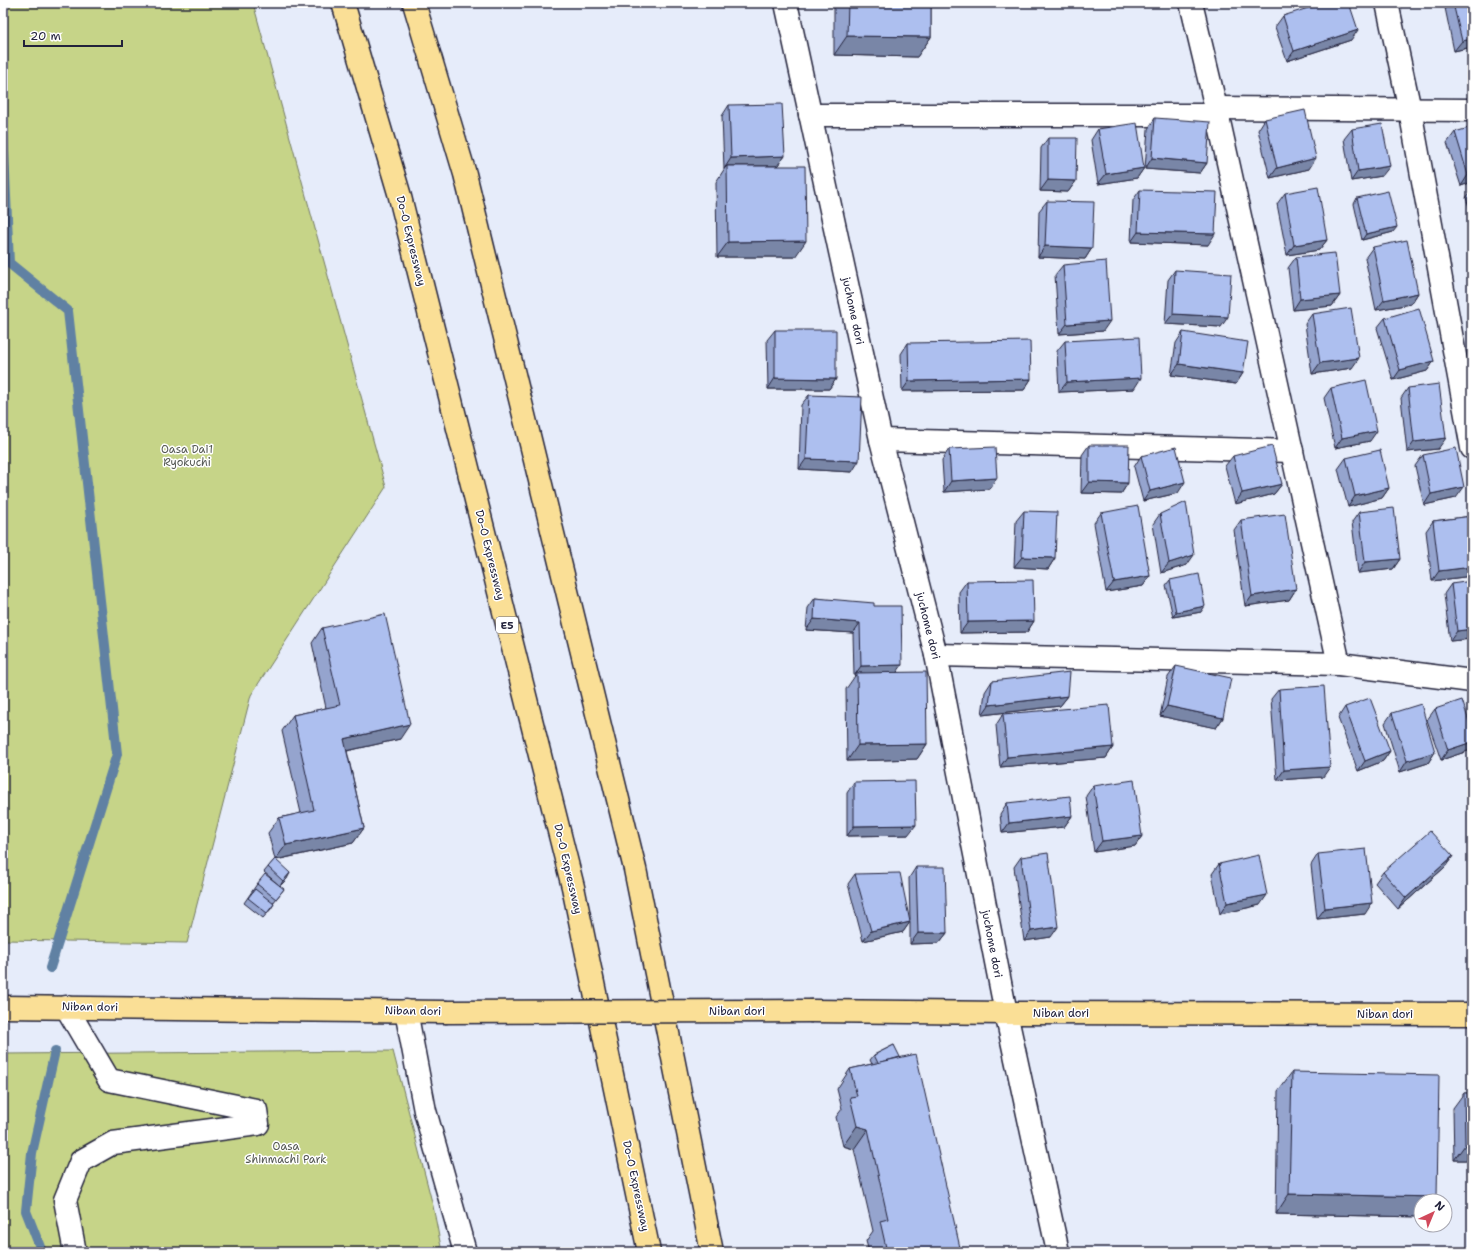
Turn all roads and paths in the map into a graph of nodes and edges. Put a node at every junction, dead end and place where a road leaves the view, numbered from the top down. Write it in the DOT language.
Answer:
graph roads {
  1 [pos="343,3"];
  2 [pos="414,3"];
  3 [pos="786,3"];
  4 [pos="1190,3"];
  5 [pos="1387,3"];
  6 [pos="1410,110"];
  7 [pos="1472,110"];
  8 [pos="1216,112"];
  9 [pos="810,115"];
  10 [pos="880,440"];
  11 [pos="1472,448"];
  12 [pos="1292,451"];
  13 [pos="936,655"];
  14 [pos="1339,664"];
  15 [pos="1472,681"];
  16 [pos="3,1006"];
  17 [pos="66,1007"];
  18 [pos="406,1011"];
  19 [pos="1006,1013"];
  20 [pos="1472,1014"];
  21 [pos="75,1252"];
  22 [pos="465,1252"];
  23 [pos="649,1252"];
  24 [pos="712,1252"];
  25 [pos="1058,1252"];
  1 -- 23 [label="main road, Do-O Expressway / E5"];
  2 -- 24 [label="main road"];
  3 -- 9 [label="street, juchome dori"];
  4 -- 8 [label="street"];
  5 -- 6 [label="street"];
  6 -- 7 [label="street"];
  6 -- 8 [label="street"];
  6 -- 11 [label="street"];
  8 -- 9 [label="street"];
  8 -- 12 [label="street"];
  9 -- 10 [label="street, juchome dori"];
  10 -- 12 [label="street"];
  10 -- 13 [label="street, juchome dori"];
  12 -- 14 [label="street"];
  13 -- 14 [label="street"];
  13 -- 19 [label="street, juchome dori"];
  14 -- 15 [label="street"];
  16 -- 17 [label="main road, Niban dori"];
  17 -- 18 [label="main road, Niban dori"];
  17 -- 21 [label="street"];
  18 -- 19 [label="main road, Niban dori, bridge"];
  18 -- 22 [label="street"];
  19 -- 20 [label="main road, Niban dori"];
  19 -- 25 [label="street, juchome dori"];
}
